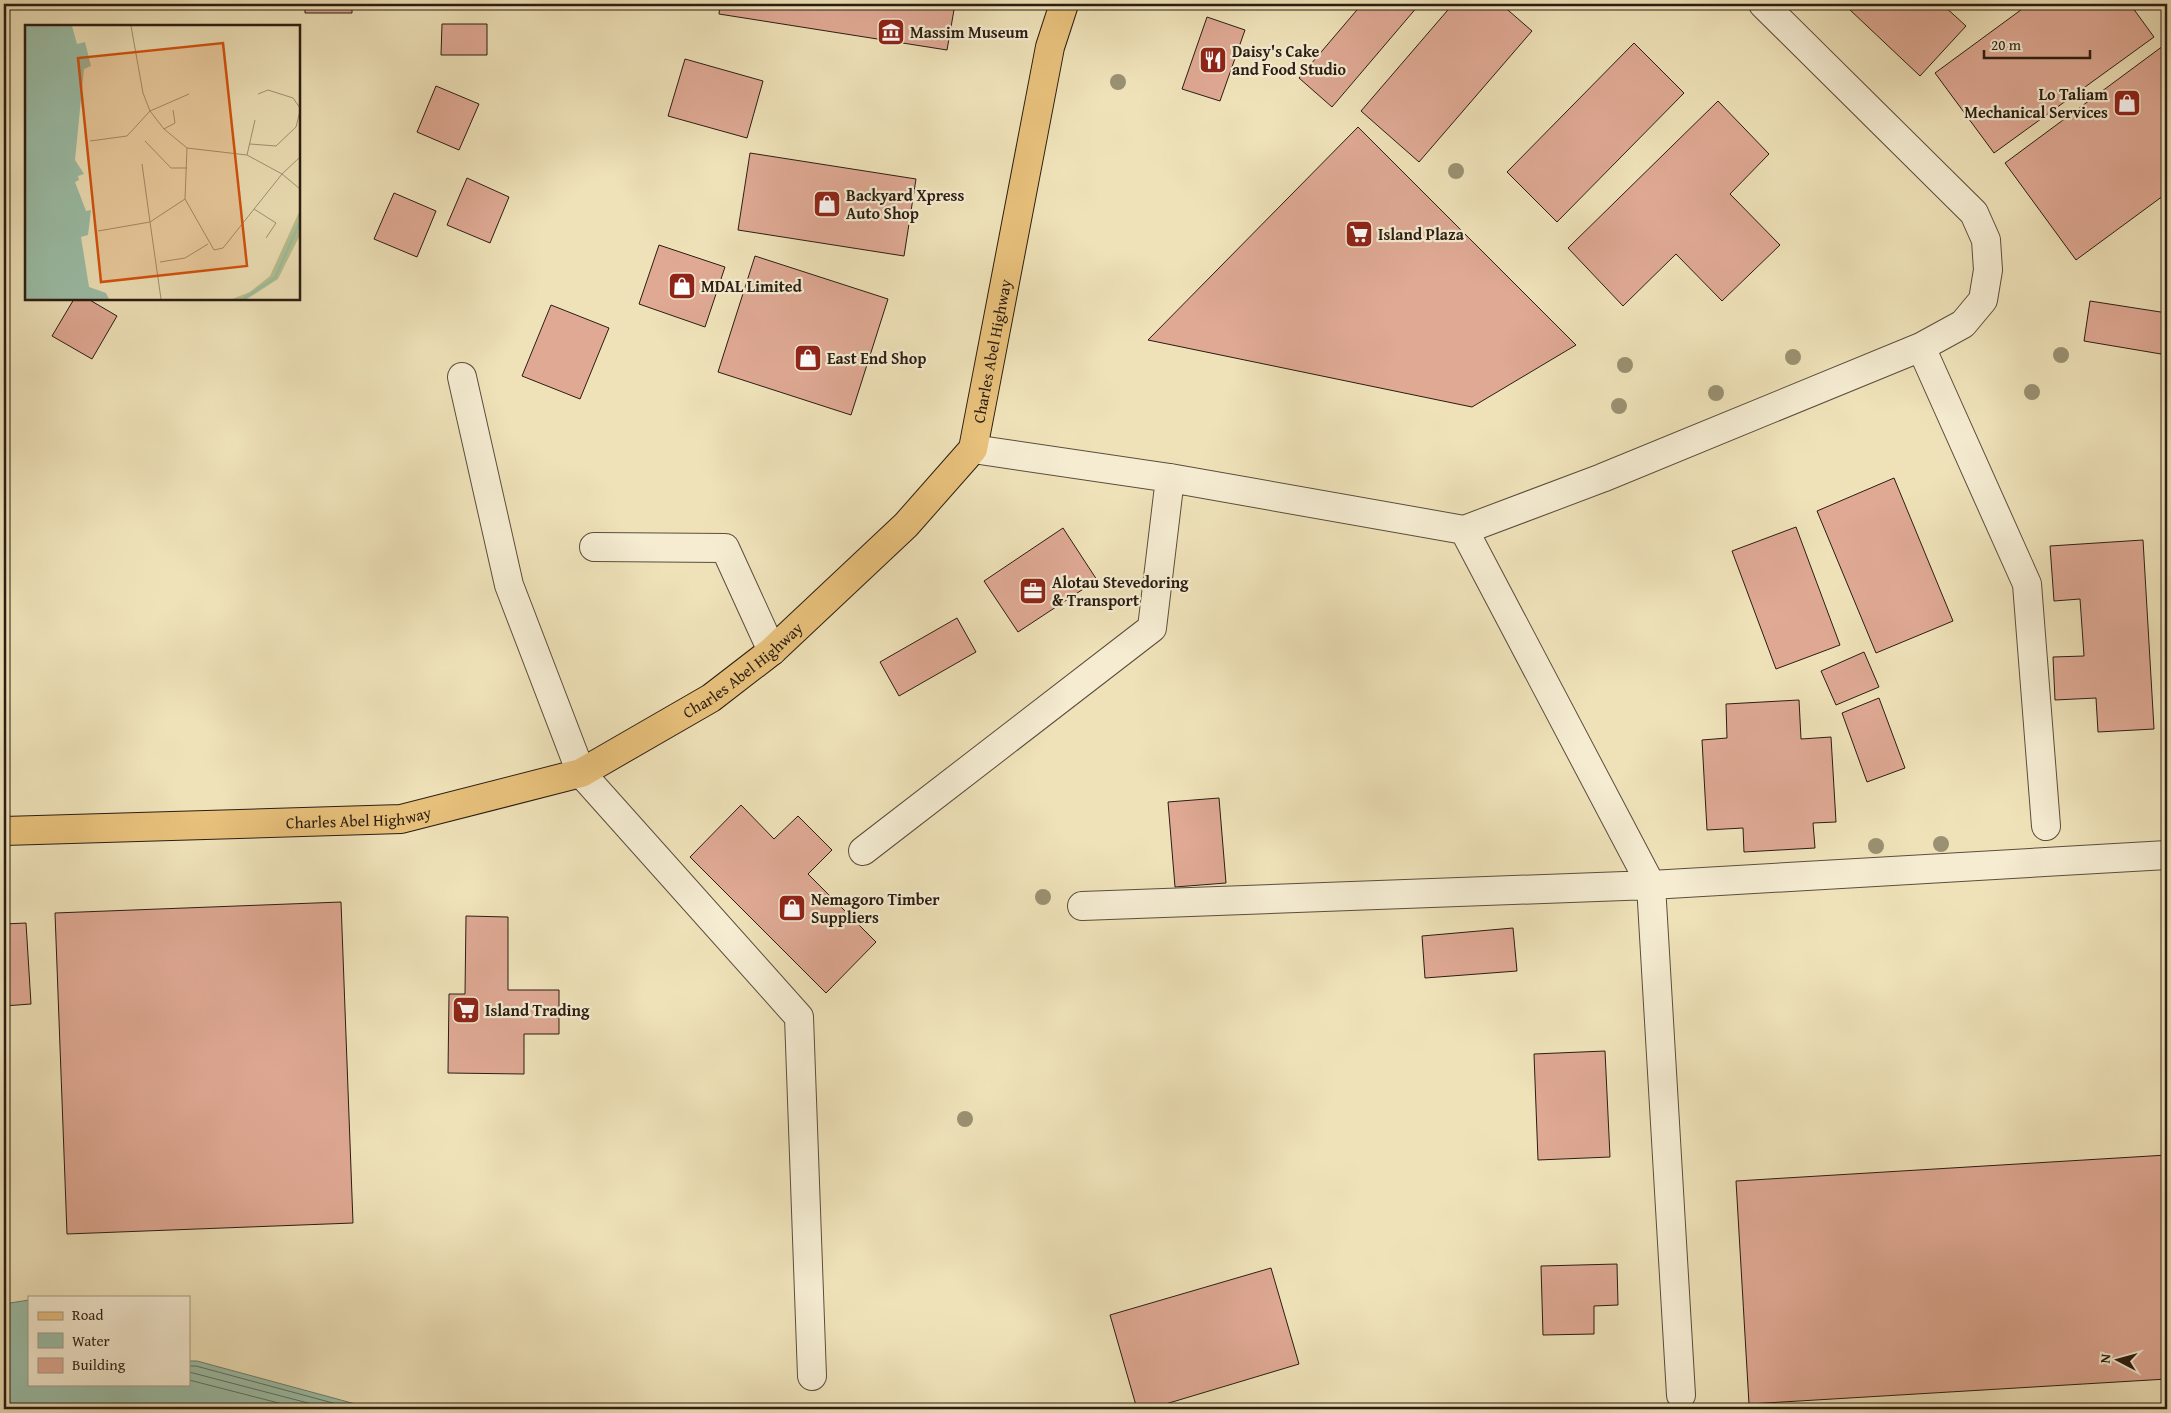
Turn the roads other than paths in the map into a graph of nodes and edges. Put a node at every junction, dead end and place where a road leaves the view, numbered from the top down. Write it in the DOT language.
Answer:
graph roads {
  1 [pos="1064,4"];
  2 [pos="1763,4"];
  3 [pos="1921,347"];
  4 [pos="462,377"];
  5 [pos="973,449"];
  6 [pos="1170,478"];
  7 [pos="1464,530"];
  8 [pos="594,547"];
  9 [pos="772,652"];
  10 [pos="581,773"];
  11 [pos="2046,826"];
  12 [pos="4,831"];
  13 [pos="863,851"];
  14 [pos="2167,855"];
  15 [pos="1651,885"];
  16 [pos="1082,906"];
  17 [pos="812,1376"];
  18 [pos="1681,1395"];
  1 -- 5 [label="main road, Charles Abel Highway"];
  2 -- 3 [label="street"];
  3 -- 7 [label="street"];
  3 -- 11 [label="street"];
  4 -- 10 [label="street"];
  5 -- 6 [label="street"];
  5 -- 9 [label="main road, Charles Abel Highway"];
  6 -- 7 [label="street"];
  6 -- 13 [label="street"];
  7 -- 15 [label="street"];
  8 -- 9 [label="street"];
  9 -- 10 [label="main road, Charles Abel Highway"];
  10 -- 12 [label="main road, Charles Abel Highway"];
  10 -- 17 [label="street"];
  14 -- 15 [label="street"];
  15 -- 16 [label="street"];
  15 -- 18 [label="street"];
}
